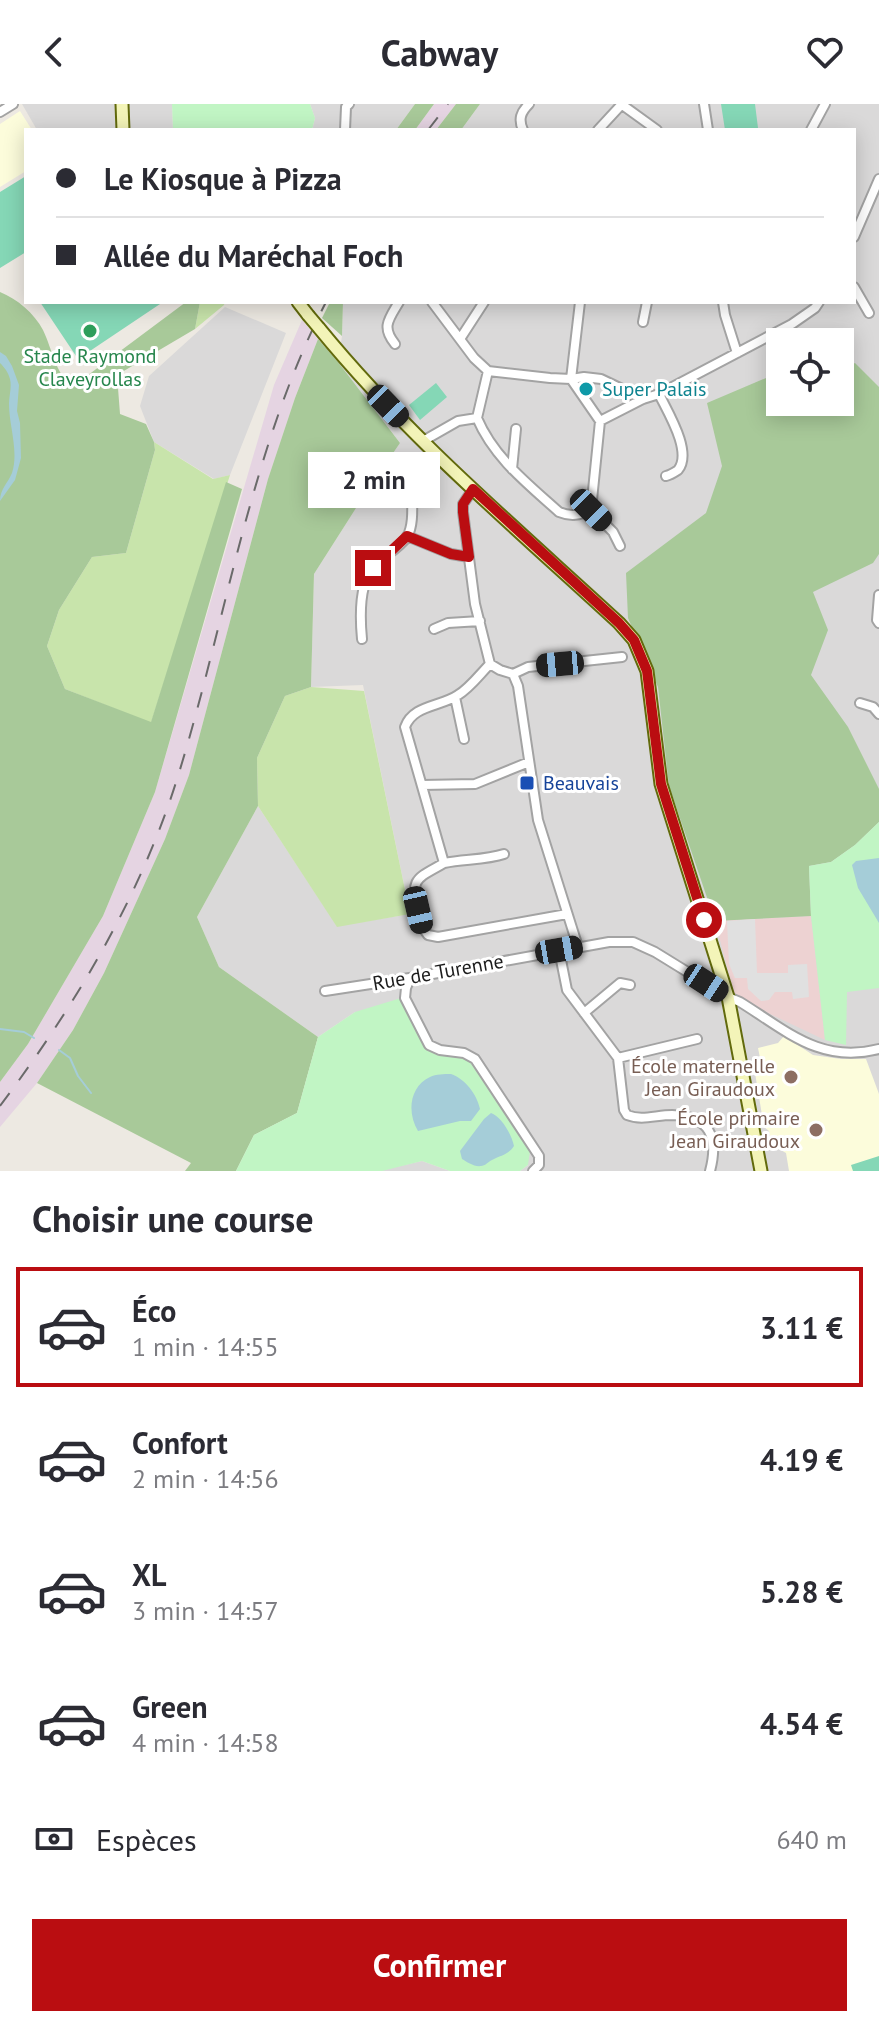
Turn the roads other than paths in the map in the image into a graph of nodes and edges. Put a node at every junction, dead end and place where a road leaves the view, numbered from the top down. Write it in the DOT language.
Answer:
graph roads {
  1 [pos="13,104"];
  2 [pos="122,104"];
  3 [pos="529,104"];
  4 [pos="621,104"];
  5 [pos="704,104"];
  6 [pos="825,104"];
  7 [pos="348,105"];
  8 [pos="0,112"];
  9 [pos="123,128"];
  10 [pos="345,128"];
  11 [pos="522,128"];
  12 [pos="600,128"];
  13 [pos="654,128"];
  14 [pos="708,128"];
  15 [pos="812,128"];
  16 [pos="879,179"];
  17 [pos="856,232"];
  18 [pos="856,290"];
  19 [pos="300,304"];
  20 [pos="398,304"];
  21 [pos="434,304"];
  22 [pos="483,304"];
  23 [pos="580,304"];
  24 [pos="647,304"];
  25 [pos="723,304"];
  26 [pos="818,304"];
  27 [pos="869,313"];
  28 [pos="643,322"];
  29 [pos="460,339"];
  30 [pos="395,344"];
  31 [pos="737,353"];
  32 [pos="488,371"];
  33 [pos="571,379"];
  34 [pos="659,394"];
  35 [pos="643,399"];
  36 [pos="477,418"];
  37 [pos="600,421"];
  38 [pos="516,429"];
  39 [pos="423,441"];
  40 [pos="512,469"];
  41 [pos="666,476"];
  42 [pos="473,489"];
  43 [pos="412,493"];
  44 [pos="591,510"];
  45 [pos="407,536"];
  46 [pos="620,546"];
  47 [pos="469,557"];
  48 [pos="879,595"];
  49 [pos="480,621"];
  50 [pos="879,623"];
  51 [pos="434,629"];
  52 [pos="362,639"];
  53 [pos="622,657"];
  54 [pos="490,664"];
  55 [pos="513,674"];
  56 [pos="455,697"];
  57 [pos="860,703"];
  58 [pos="879,714"];
  59 [pos="464,739"];
  60 [pos="529,762"];
  61 [pos="422,785"];
  62 [pos="504,854"];
  63 [pos="444,863"];
  64 [pos="567,914"];
  65 [pos="578,947"];
  66 [pos="559,950"];
  67 [pos="416,977"];
  68 [pos="630,985"];
  69 [pos="325,991"];
  70 [pos="728,997"];
  71 [pos="584,1013"];
  72 [pos="697,1039"];
  73 [pos="879,1049"];
  74 [pos="618,1058"];
  75 [pos="533,1171"];
  76 [pos="710,1171"];
  77 [pos="761,1171"];
  1 -- 8 [label="street"];
  2 -- 9 [label="street"];
  3 -- 11 [label="street"];
  4 -- 12 [label="street"];
  4 -- 13 [label="street"];
  5 -- 14 [label="street"];
  6 -- 15 [label="street"];
  7 -- 10 [label="street"];
  16 -- 17 [label="street"];
  18 -- 27 [label="street"];
  19 -- 39 [label="street, bridge"];
  20 -- 30 [label="street"];
  21 -- 29 [label="street"];
  22 -- 29 [label="street"];
  23 -- 33 [label="street"];
  24 -- 28 [label="street"];
  25 -- 31 [label="street"];
  26 -- 31 [label="street"];
  29 -- 32 [label="street"];
  31 -- 34 [label="street"];
  32 -- 33 [label="street"];
  32 -- 36 [label="street"];
  33 -- 35 [label="street"];
  33 -- 37 [label="street"];
  34 -- 35 [label="street"];
  34 -- 41 [label="street"];
  35 -- 37 [label="street"];
  36 -- 39 [label="street"];
  36 -- 40 [label="street"];
  37 -- 44 [label="street"];
  38 -- 40 [label="street"];
  39 -- 42 [label="street"];
  40 -- 44 [label="street"];
  42 -- 47 [label="street"];
  42 -- 70 [label="street"];
  43 -- 45 [label="street"];
  44 -- 46 [label="street"];
  45 -- 47 [label="street"];
  45 -- 52 [label="street"];
  47 -- 49 [label="street"];
  48 -- 50 [label="street"];
  49 -- 51 [label="street"];
  49 -- 54 [label="street"];
  53 -- 55 [label="street"];
  54 -- 55 [label="street"];
  54 -- 56 [label="street"];
  55 -- 60 [label="street"];
  56 -- 59 [label="street"];
  56 -- 61 [label="street"];
  57 -- 58 [label="street"];
  60 -- 61 [label="street"];
  60 -- 64 [label="street"];
  61 -- 63 [label="street"];
  62 -- 63 [label="street"];
  63 -- 64 [label="street"];
  64 -- 65 [label="street"];
  65 -- 66 [label="street, Rue de Turenne"];
  65 -- 70 [label="street, Rue de Turenne"];
  66 -- 67 [label="street, Rue de Turenne"];
  66 -- 71 [label="street"];
  67 -- 69 [label="street, Rue de Turenne"];
  67 -- 75 [label="street"];
  68 -- 71 [label="street"];
  70 -- 73 [label="street, Rue de Turenne"];
  70 -- 77 [label="street"];
  71 -- 74 [label="street"];
  72 -- 74 [label="street"];
  74 -- 76 [label="street"];
}
